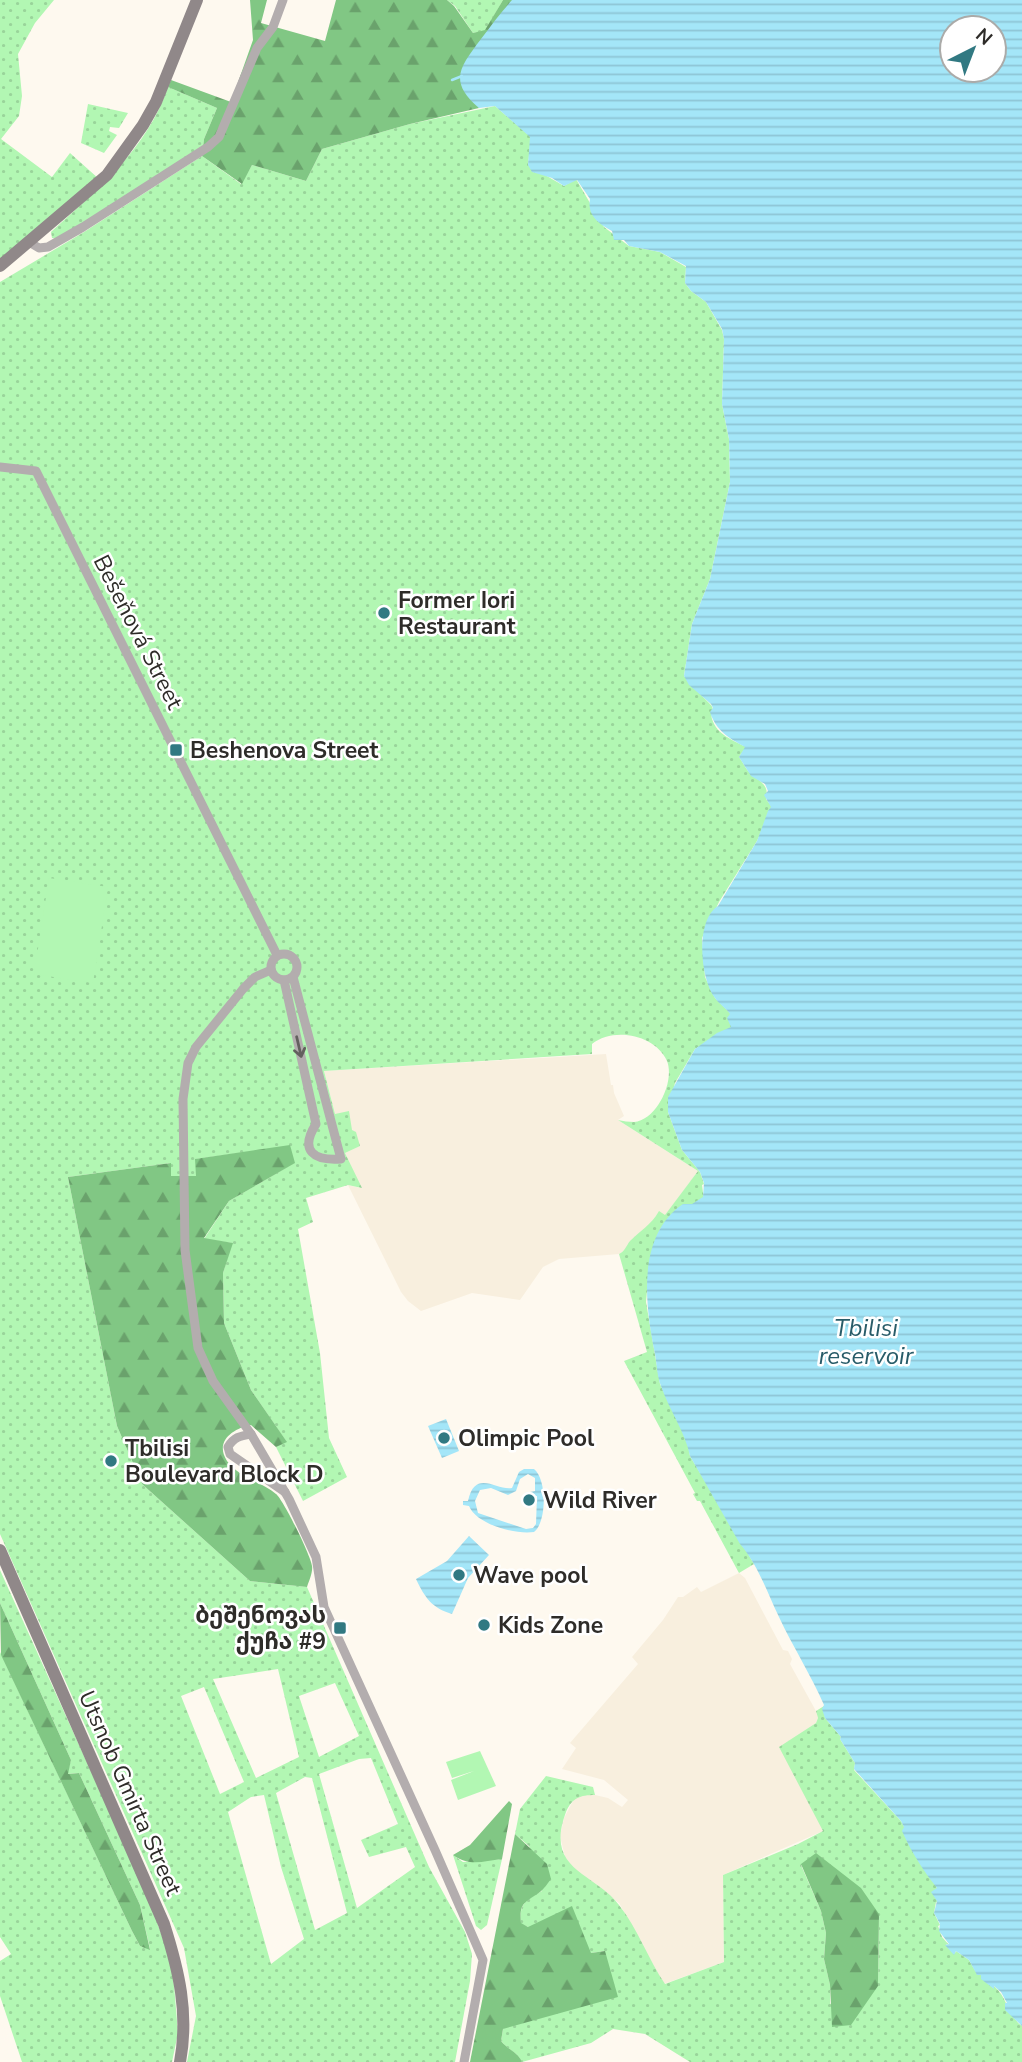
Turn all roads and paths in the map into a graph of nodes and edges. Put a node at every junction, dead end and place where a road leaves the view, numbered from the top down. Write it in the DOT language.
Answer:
graph roads {
  1 [pos="197,0"];
  2 [pos="284,0"];
  3 [pos="29,242"];
  4 [pos="0,266"];
  5 [pos="0,467"];
  6 [pos="277,955"];
  7 [pos="271,970"];
  8 [pos="288,979"];
  9 [pos="251,1434"];
  10 [pos="286,1493"];
  11 [pos="0,1550"];
  12 [pos="180,2062"];
  13 [pos="464,2062"];
  1 -- 3 [label="main road"];
  2 -- 3 [label="street"];
  3 -- 4 [label="main road"];
  5 -- 6 [label="street, Bešeňová Street"];
  6 -- 7 [label="street"];
  6 -- 8 [label="street"];
  7 -- 8 [label="street"];
  7 -- 9 [label="street"];
  8 -- 8 [label="street, one-way"];
  9 -- 10 [label="street"];
  9 -- 10 [label="street"];
  10 -- 13 [label="street"];
  11 -- 12 [label="main road, Utsnob Gmirta Street"];
}
